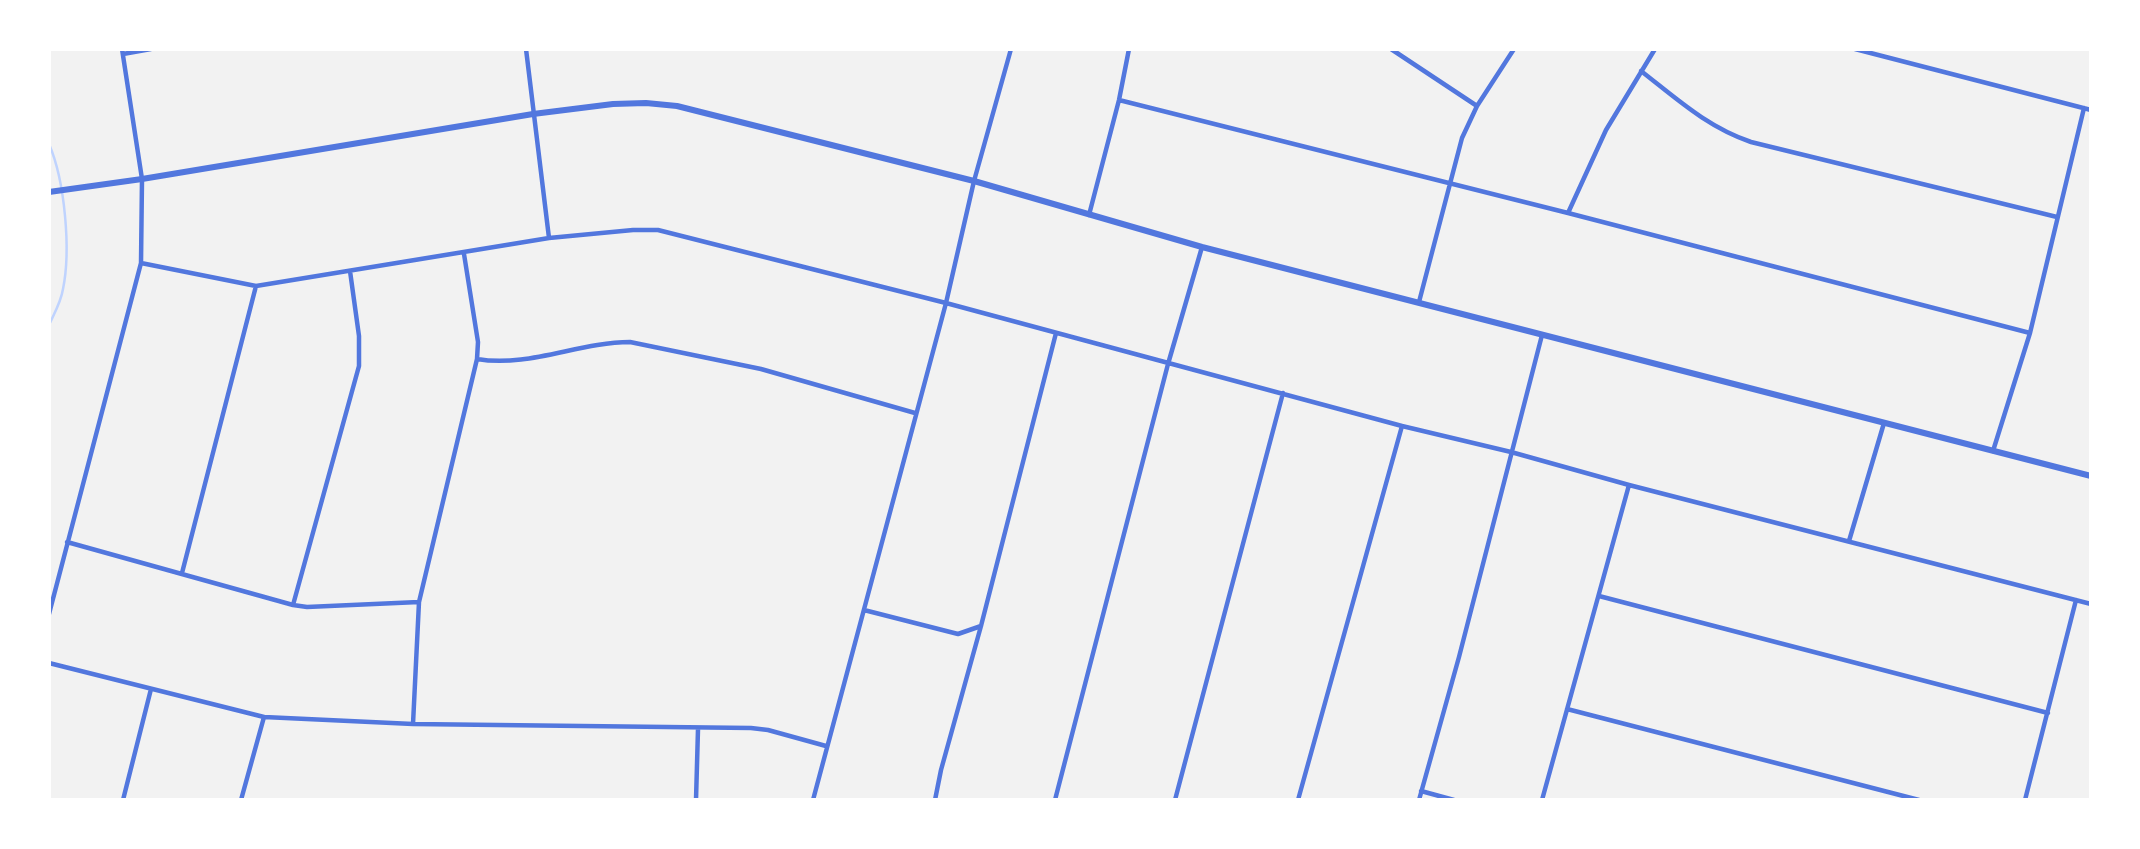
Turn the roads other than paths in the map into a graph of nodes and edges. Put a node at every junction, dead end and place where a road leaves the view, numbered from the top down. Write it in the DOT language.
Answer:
graph roads {
  1 [pos="151,49"];
  2 [pos="526,49"];
  3 [pos="1011,49"];
  4 [pos="1129,49"];
  5 [pos="1391,49"];
  6 [pos="1514,49"];
  7 [pos="1655,49"];
  8 [pos="1855,49"];
  9 [pos="122,51"];
  10 [pos="1641,71"];
  11 [pos="1119,100"];
  12 [pos="1478,106"];
  13 [pos="2084,108"];
  14 [pos="2091,110"];
  15 [pos="533,114"];
  16 [pos="142,179"];
  17 [pos="974,181"];
  18 [pos="1450,184"];
  19 [pos="49,191"];
  20 [pos="1568,213"];
  21 [pos="1089,215"];
  22 [pos="2057,217"];
  23 [pos="549,239"];
  24 [pos="1202,247"];
  25 [pos="464,254"];
  26 [pos="141,263"];
  27 [pos="349,271"];
  28 [pos="256,286"];
  29 [pos="1419,302"];
  30 [pos="946,303"];
  31 [pos="1056,333"];
  32 [pos="2029,333"];
  33 [pos="1543,334"];
  34 [pos="477,359"];
  35 [pos="1168,364"];
  36 [pos="1283,393"];
  37 [pos="915,413"];
  38 [pos="1884,423"];
  39 [pos="1402,426"];
  40 [pos="1993,450"];
  41 [pos="1511,452"];
  42 [pos="2091,476"];
  43 [pos="1629,485"];
  44 [pos="1849,541"];
  45 [pos="67,542"];
  46 [pos="182,573"];
  47 [pos="1598,596"];
  48 [pos="2076,600"];
  49 [pos="419,602"];
  50 [pos="2091,604"];
  51 [pos="293,605"];
  52 [pos="864,610"];
  53 [pos="49,614"];
  54 [pos="981,626"];
  55 [pos="49,663"];
  56 [pos="152,689"];
  57 [pos="1567,709"];
  58 [pos="2048,713"];
  59 [pos="264,717"];
  60 [pos="413,724"];
  61 [pos="698,729"];
  62 [pos="826,746"];
  63 [pos="1421,791"];
  64 [pos="123,800"];
  65 [pos="241,800"];
  66 [pos="696,800"];
  67 [pos="813,800"];
  68 [pos="935,800"];
  69 [pos="1055,800"];
  70 [pos="1175,800"];
  71 [pos="1298,800"];
  72 [pos="1419,800"];
  73 [pos="1454,800"];
  74 [pos="1542,800"];
  75 [pos="1919,800"];
  76 [pos="2025,800"];
  1 -- 9 [label="street"];
  2 -- 15 [label="street"];
  3 -- 17 [label="street"];
  4 -- 11 [label="street"];
  5 -- 12 [label="street"];
  6 -- 12 [label="street"];
  7 -- 10 [label="street"];
  8 -- 13 [label="street"];
  9 -- 16 [label="street"];
  10 -- 20 [label="street"];
  10 -- 22 [label="street"];
  11 -- 18 [label="street"];
  11 -- 21 [label="street"];
  12 -- 18 [label="street"];
  13 -- 14 [label="street"];
  13 -- 22 [label="street"];
  15 -- 16 [label="street"];
  15 -- 17 [label="street"];
  15 -- 23 [label="street"];
  16 -- 19 [label="street"];
  16 -- 26 [label="street"];
  17 -- 21 [label="street"];
  17 -- 30 [label="street"];
  18 -- 20 [label="street"];
  18 -- 29 [label="street"];
  20 -- 32 [label="street"];
  21 -- 24 [label="street"];
  22 -- 32 [label="street"];
  23 -- 25 [label="street"];
  23 -- 30 [label="street"];
  24 -- 29 [label="street"];
  24 -- 35 [label="street"];
  25 -- 27 [label="street"];
  25 -- 34 [label="street"];
  26 -- 28 [label="street"];
  26 -- 45 [label="street"];
  27 -- 28 [label="street"];
  27 -- 51 [label="street"];
  28 -- 46 [label="street"];
  29 -- 33 [label="street"];
  30 -- 31 [label="street"];
  30 -- 37 [label="street"];
  31 -- 35 [label="street"];
  31 -- 54 [label="street"];
  32 -- 40 [label="street"];
  33 -- 38 [label="street"];
  33 -- 41 [label="street"];
  34 -- 37 [label="street"];
  34 -- 49 [label="street"];
  35 -- 36 [label="street"];
  35 -- 69 [label="street"];
  36 -- 39 [label="street"];
  36 -- 70 [label="street"];
  37 -- 52 [label="street"];
  38 -- 40 [label="street"];
  38 -- 44 [label="street"];
  39 -- 41 [label="street"];
  39 -- 71 [label="street"];
  40 -- 42 [label="street"];
  41 -- 43 [label="street"];
  41 -- 63 [label="street"];
  43 -- 44 [label="street"];
  43 -- 47 [label="street"];
  44 -- 48 [label="street"];
  45 -- 46 [label="street"];
  45 -- 53 [label="street"];
  46 -- 51 [label="street"];
  47 -- 57 [label="street"];
  47 -- 58 [label="street"];
  48 -- 50 [label="street"];
  48 -- 58 [label="street"];
  49 -- 51 [label="street"];
  49 -- 60 [label="street"];
  52 -- 54 [label="street"];
  52 -- 62 [label="street"];
  54 -- 68 [label="street"];
  55 -- 56 [label="street"];
  56 -- 59 [label="street"];
  56 -- 64 [label="street"];
  57 -- 74 [label="street"];
  57 -- 75 [label="street"];
  58 -- 76 [label="street"];
  59 -- 60 [label="street"];
  59 -- 65 [label="street"];
  60 -- 61 [label="street"];
  61 -- 62 [label="street"];
  61 -- 66 [label="street"];
  62 -- 67 [label="street"];
  63 -- 72 [label="street"];
  63 -- 73 [label="street"];
}
